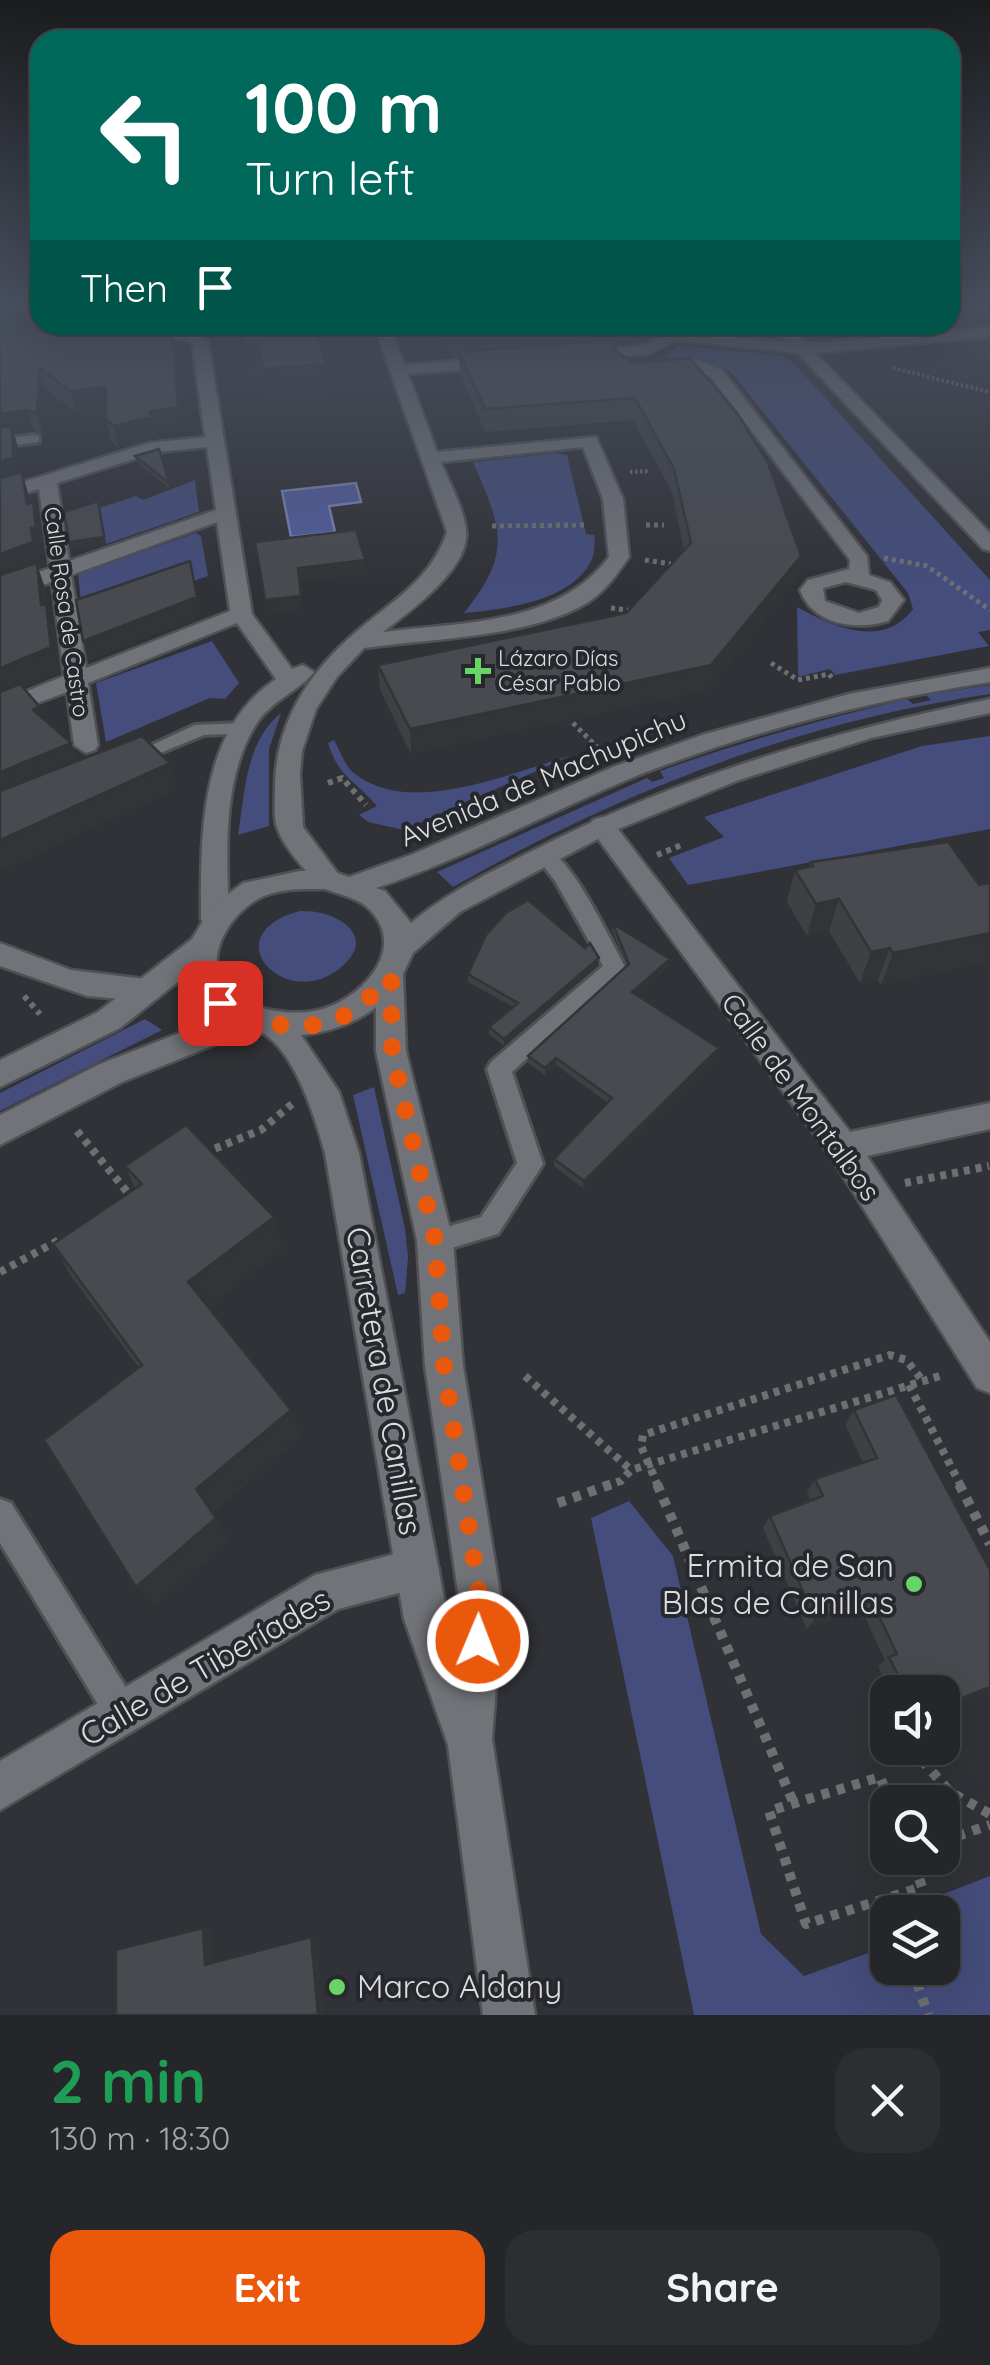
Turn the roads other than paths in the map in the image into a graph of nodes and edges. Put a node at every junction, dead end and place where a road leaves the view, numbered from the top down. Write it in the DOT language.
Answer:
graph roads {
  1 [pos="209,396"];
  2 [pos="412,396"];
  3 [pos="734,396"];
  4 [pos="847,396"];
  5 [pos="34,439"];
  6 [pos="216,440"];
  7 [pos="0,442"];
  8 [pos="432,458"];
  9 [pos="47,480"];
  10 [pos="0,494"];
  11 [pos="225,513"];
  12 [pos="990,545"];
  13 [pos="63,572"];
  14 [pos="858,577"];
  15 [pos="0,593"];
  16 [pos="241,614"];
  17 [pos="382,622"];
  18 [pos="358,642"];
  19 [pos="990,676"];
  20 [pos="77,677"];
  21 [pos="289,680"];
  22 [pos="990,706"];
  23 [pos="0,710"];
  24 [pos="241,729"];
  25 [pos="86,745"];
  26 [pos="110,767"];
  27 [pos="602,826"];
  28 [pos="544,854"];
  29 [pos="341,882"];
  30 [pos="216,919"];
  31 [pos="202,947"];
  32 [pos="0,954"];
  33 [pos="396,963"];
  34 [pos="145,990"];
  35 [pos="263,1022"];
  36 [pos="0,1074"];
  37 [pos="990,1116"];
  38 [pos="0,1131"];
  39 [pos="842,1148"];
  40 [pos="435,1240"];
  41 [pos="990,1375"];
  42 [pos="0,1514"];
  43 [pos="418,1569"];
  44 [pos="123,1714"];
  45 [pos="471,1744"];
  46 [pos="0,1787"];
  47 [pos="510,2015"];
  1 -- 6 [label="street"];
  2 -- 8 [label="street"];
  3 -- 14 [label="street"];
  4 -- 12 [label="street"];
  5 -- 7 [label="lane"];
  6 -- 9 [label="street"];
  6 -- 11 [label="street"];
  8 -- 17 [label="street"];
  8 -- 18 [label="street"];
  9 -- 10 [label="street"];
  9 -- 13 [label="street, Calle Rosa de Castro"];
  11 -- 13 [label="street"];
  11 -- 16 [label="street"];
  13 -- 15 [label="street"];
  13 -- 20 [label="street, Calle Rosa de Castro"];
  16 -- 20 [label="street"];
  16 -- 21 [label="street"];
  17 -- 18 [label="street"];
  17 -- 21 [label="street"];
  18 -- 29 [label="street"];
  19 -- 29 [label="street, Avenida de Machupichu"];
  20 -- 23 [label="street"];
  20 -- 25 [label="street, Calle Rosa de Castro"];
  21 -- 24 [label="street"];
  22 -- 27 [label="street"];
  24 -- 26 [label="lane"];
  24 -- 30 [label="street"];
  27 -- 28 [label="street"];
  27 -- 39 [label="street, Calle de Montalbos"];
  28 -- 33 [label="street"];
  28 -- 40 [label="lane"];
  29 -- 30 [label="street"];
  29 -- 33 [label="street"];
  30 -- 31 [label="street"];
  31 -- 34 [label="street"];
  31 -- 35 [label="street"];
  32 -- 34 [label="street"];
  33 -- 35 [label="street"];
  33 -- 40 [label="street, Carretera de Canillas"];
  34 -- 36 [label="street"];
  35 -- 38 [label="street"];
  35 -- 43 [label="street, Carretera de Canillas"];
  37 -- 39 [label="street"];
  39 -- 41 [label="street, Calle de Montalbos"];
  40 -- 45 [label="street, Carretera de Canillas"];
  42 -- 44 [label="lane"];
  43 -- 44 [label="street, Calle de Tiberíades"];
  43 -- 45 [label="street, Carretera de Canillas"];
  44 -- 46 [label="street, Calle de Tiberíades"];
  45 -- 47 [label="street, Carretera de Canillas"];
}
